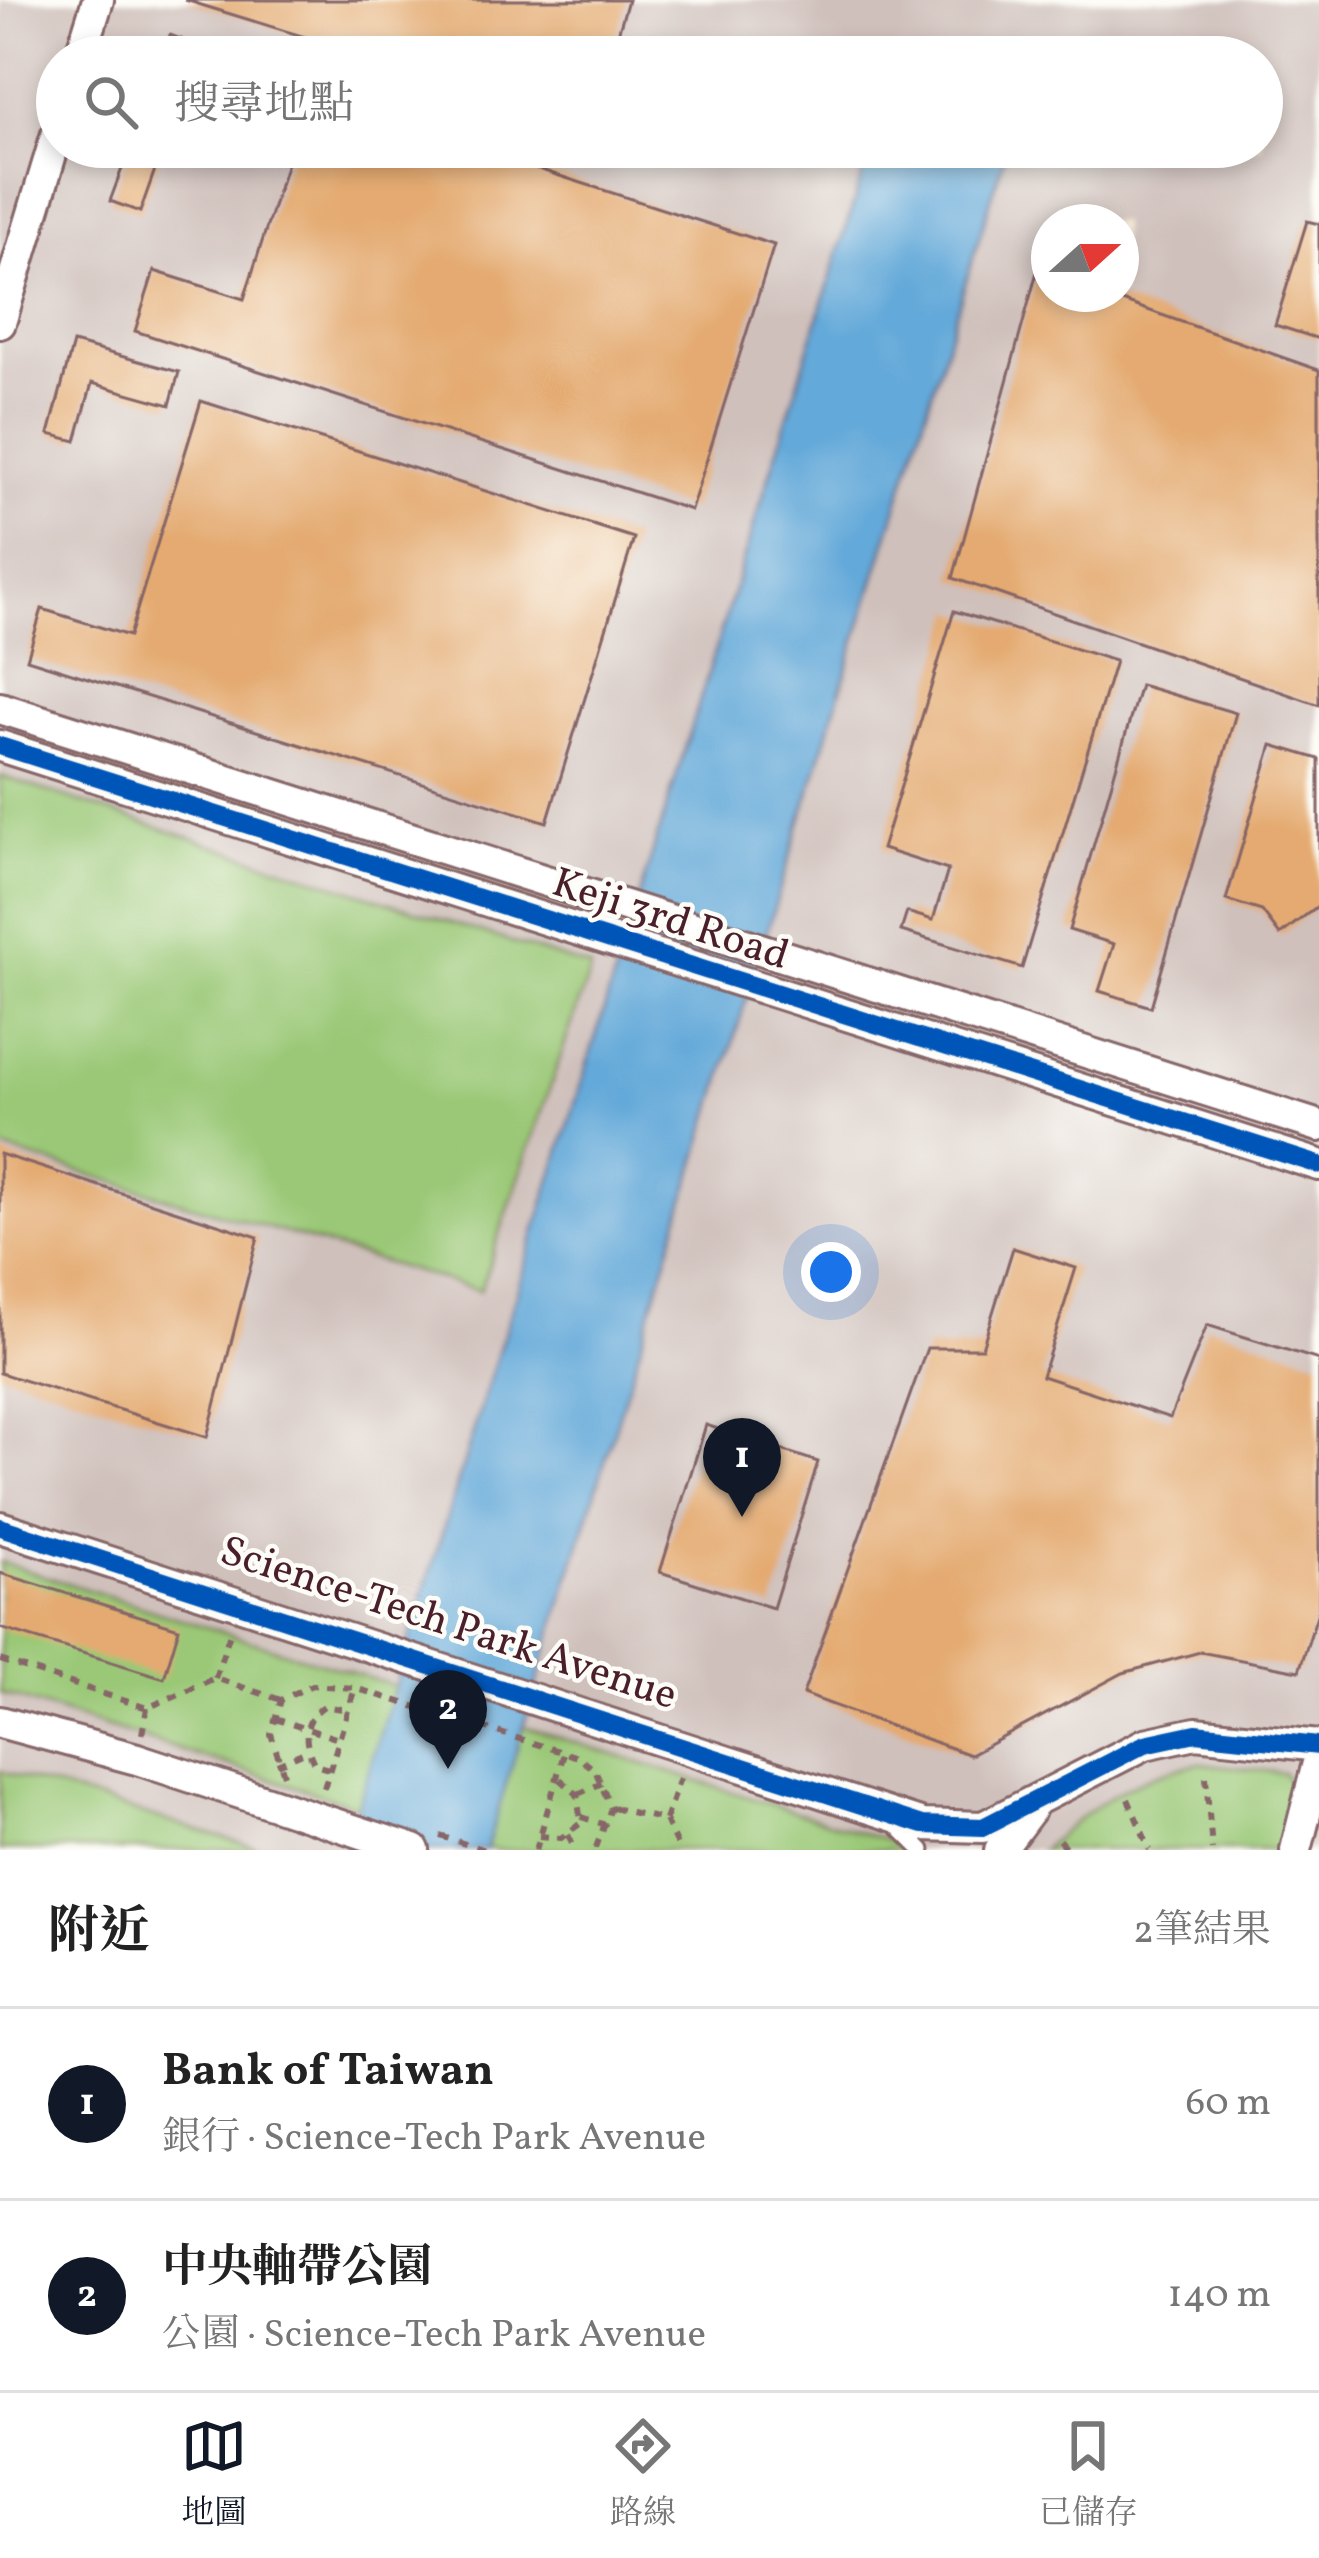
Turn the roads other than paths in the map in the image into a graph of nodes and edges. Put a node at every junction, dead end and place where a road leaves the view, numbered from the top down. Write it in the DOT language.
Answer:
graph roads {
  1 [pos="98,0"];
  2 [pos="87,36"];
  3 [pos="47,168"];
  4 [pos="0,323"];
  5 [pos="0,708"];
  6 [pos="0,746"];
  7 [pos="1319,1126"];
  8 [pos="1319,1165"];
  9 [pos="0,1527"];
  10 [pos="0,1722"];
  11 [pos="1319,1746"];
  12 [pos="1319,1760"];
  13 [pos="871,1804"];
  14 [pos="1033,1805"];
  15 [pos="419,1840"];
  16 [pos="922,1850"];
  17 [pos="1000,1850"];
  18 [pos="1296,1850"];
  1 -- 2 [label="street"];
  3 -- 4 [label="street"];
  5 -- 7 [label="street, Keji 3rd Road"];
  6 -- 8 [label="street, Keji 3rd Road"];
  9 -- 13 [label="street, Science-Tech Park Avenue"];
  10 -- 15 [label="street"];
  11 -- 14 [label="street, Science-Tech Park Avenue"];
  12 -- 18 [label="street"];
  13 -- 14 [label="street, Science-Tech Park Avenue"];
  13 -- 16 [label="lane, Science-Tech Park Avenue"];
  14 -- 17 [label="street, Science-Tech Park Avenue"];
}
